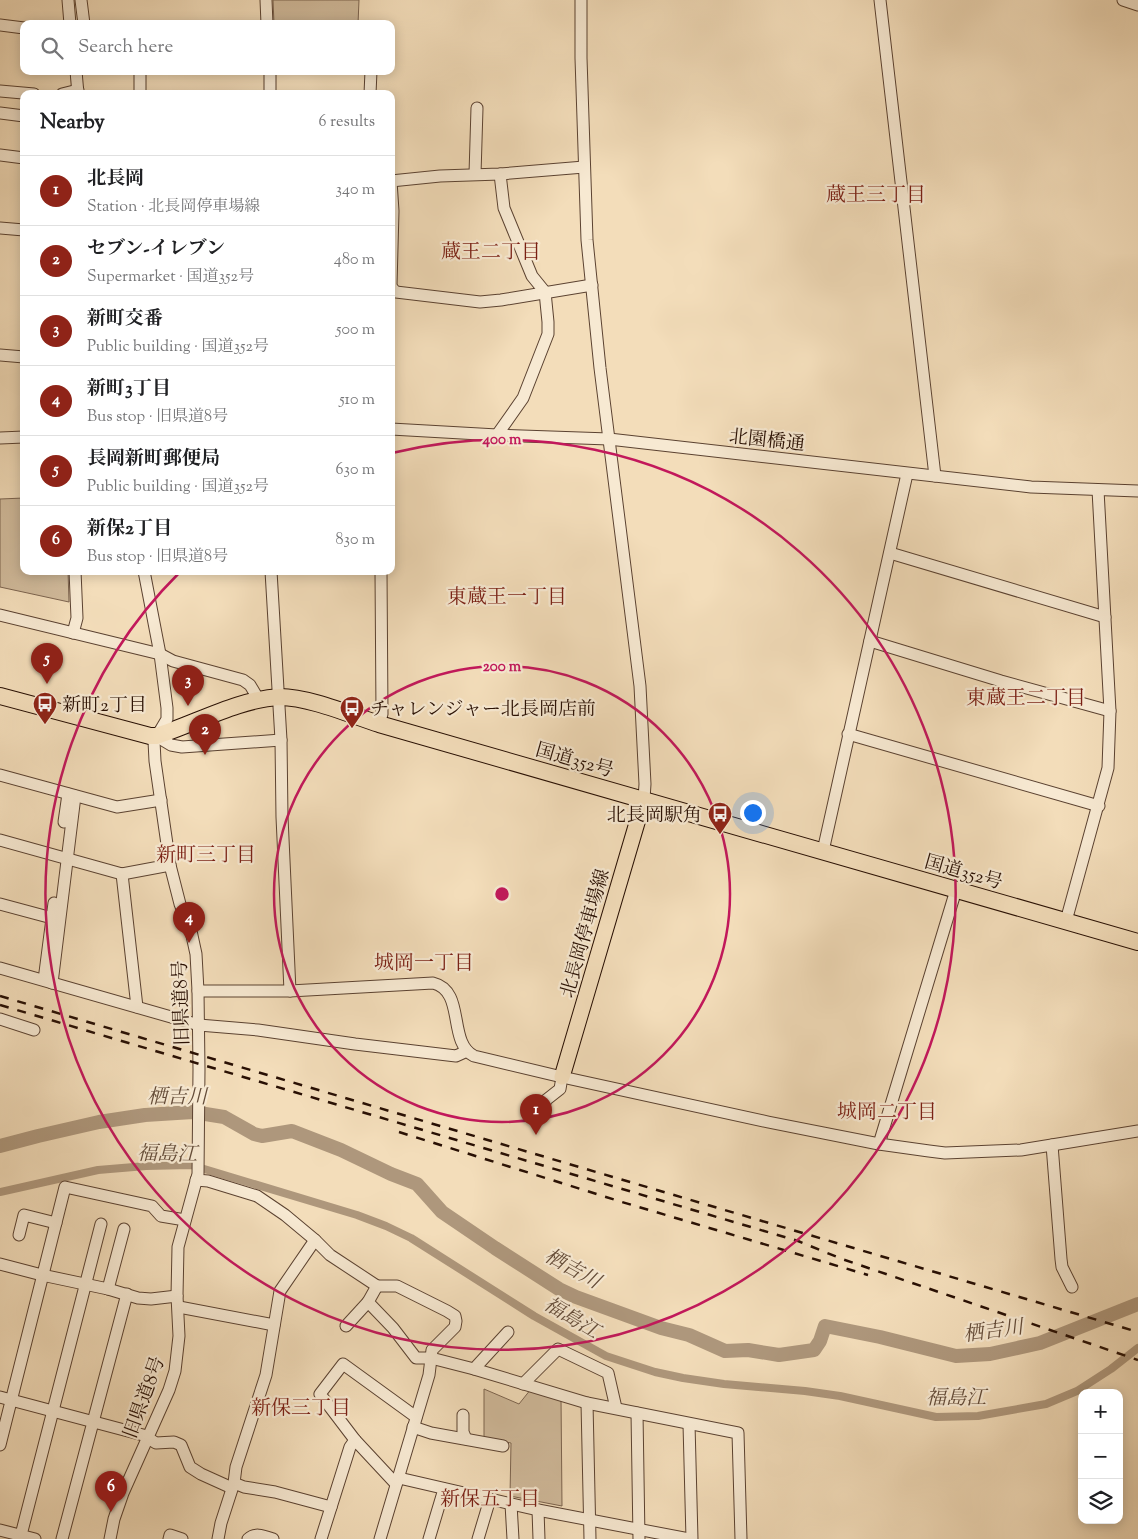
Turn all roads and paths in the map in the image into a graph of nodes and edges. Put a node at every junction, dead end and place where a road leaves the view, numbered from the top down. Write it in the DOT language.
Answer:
graph roads {
  1 [pos="68,0"];
  2 [pos="81,0"];
  3 [pos="266,0"];
  4 [pos="581,0"];
  5 [pos="880,0"];
  6 [pos="1123,0"];
  7 [pos="1138,5"];
  8 [pos="70,20"];
  9 [pos="84,20"];
  10 [pos="268,20"];
  11 [pos="0,25"];
  12 [pos="20,28"];
  13 [pos="76,75"];
  14 [pos="140,75"];
  15 [pos="270,75"];
  16 [pos="371,75"];
  17 [pos="78,90"];
  18 [pos="140,90"];
  19 [pos="270,90"];
  20 [pos="370,90"];
  21 [pos="0,91"];
  22 [pos="20,93"];
  23 [pos="477,108"];
  24 [pos="0,113"];
  25 [pos="20,116"];
  26 [pos="0,155"];
  27 [pos="20,158"];
  28 [pos="584,167"];
  29 [pos="475,174"];
  30 [pos="500,174"];
  31 [pos="395,181"];
  32 [pos="0,228"];
  33 [pos="20,230"];
  34 [pos="592,285"];
  35 [pos="395,291"];
  36 [pos="545,292"];
  37 [pos="0,355"];
  38 [pos="20,357"];
  39 [pos="395,429"];
  40 [pos="497,435"];
  41 [pos="20,437"];
  42 [pos="0,438"];
  43 [pos="609,439"];
  44 [pos="907,474"];
  45 [pos="935,476"];
  46 [pos="1098,490"];
  47 [pos="1138,491"];
  48 [pos="890,553"];
  49 [pos="75,575"];
  50 [pos="145,575"];
  51 [pos="271,575"];
  52 [pos="381,575"];
  53 [pos="0,615"];
  54 [pos="1105,617"];
  55 [pos="73,633"];
  56 [pos="870,641"];
  57 [pos="160,654"];
  58 [pos="0,696"];
  59 [pos="279,697"];
  60 [pos="259,700"];
  61 [pos="1110,711"];
  62 [pos="379,724"];
  63 [pos="848,734"];
  64 [pos="156,736"];
  65 [pos="282,740"];
  66 [pos="0,775"];
  67 [pos="72,795"];
  68 [pos="644,799"];
  69 [pos="160,800"];
  70 [pos="1098,806"];
  71 [pos="0,840"];
  72 [pos="823,852"];
  73 [pos="64,857"];
  74 [pos="170,865"];
  75 [pos="122,874"];
  76 [pos="956,890"];
  77 [pos="0,904"];
  78 [pos="52,918"];
  79 [pos="1066,921"];
  80 [pos="1138,942"];
  81 [pos="0,968"];
  82 [pos="48,982"];
  83 [pos="198,990"];
  84 [pos="290,990"];
  85 [pos="137,1007"];
  86 [pos="0,1019"];
  87 [pos="199,1025"];
  88 [pos="34,1030"];
  89 [pos="467,1051"];
  90 [pos="562,1078"];
  91 [pos="542,1112"];
  92 [pos="1138,1131"];
  93 [pos="879,1144"];
  94 [pos="1052,1145"];
  95 [pos="197,1177"];
  96 [pos="185,1220"];
  97 [pos="56,1223"];
  98 [pos="101,1224"];
  99 [pos="124,1229"];
  100 [pos="19,1235"];
  101 [pos="316,1240"];
  102 [pos="0,1266"];
  103 [pos="42,1275"];
  104 [pos="86,1284"];
  105 [pos="377,1286"];
  106 [pos="1072,1287"];
  107 [pos="108,1289"];
  108 [pos="127,1294"];
  109 [pos="178,1301"];
  110 [pos="368,1302"];
  111 [pos="274,1325"];
  112 [pos="346,1326"];
  113 [pos="508,1332"];
  114 [pos="430,1358"];
  115 [pos="474,1369"];
  116 [pos="523,1384"];
  117 [pos="0,1397"];
  118 [pos="12,1400"];
  119 [pos="587,1403"];
  120 [pos="616,1408"];
  121 [pos="54,1410"];
  122 [pos="637,1413"];
  123 [pos="463,1415"];
  124 [pos="94,1421"];
  125 [pos="415,1422"];
  126 [pos="688,1424"];
  127 [pos="148,1438"];
  128 [pos="466,1439"];
  129 [pos="355,1440"];
  130 [pos="0,1445"];
  131 [pos="503,1446"];
  132 [pos="397,1481"];
  133 [pos="233,1485"];
  134 [pos="444,1489"];
  135 [pos="490,1499"];
  136 [pos="511,1504"];
  137 [pos="331,1507"];
  138 [pos="538,1510"];
  139 [pos="589,1519"];
  140 [pos="0,1530"];
  141 [pos="638,1534"];
  142 [pos="21,1535"];
  143 [pos="35,1539"];
  144 [pos="62,1539"];
  145 [pos="110,1539"];
  146 [pos="169,1539"];
  147 [pos="182,1539"];
  148 [pos="218,1539"];
  149 [pos="248,1539"];
  150 [pos="273,1539"];
  151 [pos="321,1539"];
  152 [pos="380,1539"];
  153 [pos="429,1539"];
  154 [pos="478,1539"];
  155 [pos="512,1539"];
  156 [pos="540,1539"];
  157 [pos="590,1539"];
  158 [pos="690,1539"];
  159 [pos="741,1539"];
  1 -- 8 [label="street"];
  2 -- 9 [label="street"];
  3 -- 10 [label="street"];
  4 -- 28 [label="street"];
  5 -- 45 [label="street"];
  6 -- 7 [label="street"];
  11 -- 12 [label="street"];
  13 -- 17 [label="street"];
  14 -- 18 [label="street"];
  15 -- 19 [label="street"];
  16 -- 20 [label="street"];
  21 -- 22 [label="street"];
  23 -- 29 [label="street"];
  24 -- 25 [label="street"];
  26 -- 27 [label="street"];
  28 -- 30 [label="street"];
  28 -- 34 [label="street"];
  29 -- 30 [label="street"];
  29 -- 31 [label="street"];
  30 -- 36 [label="street"];
  32 -- 33 [label="street"];
  34 -- 36 [label="street"];
  34 -- 43 [label="street"];
  35 -- 36 [label="street"];
  36 -- 40 [label="street"];
  37 -- 38 [label="street"];
  39 -- 40 [label="street, 北園橋通"];
  40 -- 43 [label="street, 北園橋通"];
  41 -- 42 [label="street"];
  43 -- 44 [label="street, 北園橋通"];
  43 -- 68 [label="street"];
  44 -- 45 [label="street, 北園橋通"];
  44 -- 48 [label="street"];
  45 -- 46 [label="street, 北園橋通"];
  46 -- 47 [label="street, 北園橋通"];
  46 -- 54 [label="street"];
  48 -- 54 [label="street"];
  48 -- 56 [label="street"];
  49 -- 55 [label="street"];
  50 -- 57 [label="street, 旧県道8号"];
  51 -- 59 [label="street"];
  52 -- 62 [label="street"];
  53 -- 55 [label="street"];
  54 -- 61 [label="street"];
  55 -- 57 [label="street"];
  56 -- 61 [label="street"];
  56 -- 63 [label="street"];
  57 -- 60 [label="street"];
  57 -- 64 [label="street, 旧県道8号"];
  58 -- 64 [label="highway"];
  59 -- 60 [label="highway, 国道352号"];
  59 -- 62 [label="highway, 国道352号"];
  59 -- 65 [label="street"];
  60 -- 64 [label="highway, 国道352号"];
  61 -- 70 [label="street"];
  62 -- 68 [label="highway, 国道352号"];
  63 -- 70 [label="street"];
  63 -- 72 [label="street"];
  64 -- 65 [label="street"];
  64 -- 69 [label="street, 旧県道8号"];
  65 -- 84 [label="street"];
  66 -- 67 [label="street"];
  67 -- 69 [label="street"];
  67 -- 73 [label="street"];
  68 -- 72 [label="highway, 国道352号"];
  68 -- 90 [label="main road, 北長岡停車場線"];
  69 -- 74 [label="street, 旧県道8号"];
  70 -- 79 [label="street"];
  71 -- 73 [label="street"];
  72 -- 76 [label="highway, 国道352号"];
  73 -- 75 [label="street"];
  73 -- 78 [label="street"];
  73 -- 82 [label="street"];
  74 -- 75 [label="street"];
  74 -- 83 [label="street, 旧県道8号"];
  75 -- 85 [label="street"];
  76 -- 79 [label="highway, 国道352号"];
  76 -- 93 [label="street"];
  77 -- 78 [label="street"];
  78 -- 82 [label="street"];
  79 -- 80 [label="highway, 国道352号"];
  81 -- 82 [label="street"];
  82 -- 85 [label="street"];
  83 -- 84 [label="street"];
  83 -- 87 [label="street, 旧県道8号"];
  84 -- 89 [label="street"];
  85 -- 87 [label="street"];
  86 -- 88 [label="street"];
  87 -- 89 [label="street"];
  87 -- 95 [label="street, 旧県道8号"];
  89 -- 90 [label="street"];
  90 -- 91 [label="street"];
  90 -- 93 [label="street"];
  92 -- 94 [label="street"];
  93 -- 94 [label="street"];
  94 -- 106 [label="street"];
  95 -- 96 [label="street, 旧県道8号"];
  95 -- 101 [label="street"];
  96 -- 97 [label="street"];
  96 -- 109 [label="street, 旧県道8号"];
  97 -- 100 [label="street"];
  97 -- 103 [label="street"];
  98 -- 104 [label="street"];
  99 -- 107 [label="street"];
  101 -- 105 [label="street"];
  101 -- 111 [label="street"];
  102 -- 103 [label="street"];
  103 -- 104 [label="street"];
  103 -- 118 [label="street"];
  104 -- 107 [label="street"];
  104 -- 121 [label="street"];
  105 -- 110 [label="street"];
  105 -- 114 [label="street"];
  107 -- 108 [label="street"];
  108 -- 109 [label="street"];
  108 -- 124 [label="street"];
  109 -- 111 [label="street"];
  109 -- 127 [label="street, 旧県道8号"];
  110 -- 112 [label="street"];
  110 -- 114 [label="street"];
  111 -- 133 [label="street"];
  113 -- 115 [label="street"];
  114 -- 115 [label="street"];
  114 -- 125 [label="street"];
  115 -- 116 [label="street"];
  116 -- 119 [label="street"];
  116 -- 120 [label="street"];
  117 -- 118 [label="street"];
  118 -- 121 [label="street"];
  118 -- 130 [label="street"];
  119 -- 120 [label="street"];
  119 -- 139 [label="street"];
  120 -- 122 [label="street"];
  121 -- 124 [label="street"];
  121 -- 142 [label="street"];
  122 -- 126 [label="street"];
  122 -- 141 [label="street"];
  123 -- 128 [label="street"];
  124 -- 127 [label="street"];
  124 -- 144 [label="street"];
  125 -- 128 [label="street"];
  125 -- 129 [label="street"];
  125 -- 132 [label="street"];
  126 -- 158 [label="street"];
  126 -- 159 [label="street"];
  127 -- 133 [label="street"];
  127 -- 145 [label="street, 旧県道8号"];
  128 -- 131 [label="street"];
  129 -- 132 [label="street"];
  129 -- 137 [label="street"];
  132 -- 134 [label="street"];
  132 -- 152 [label="street"];
  133 -- 137 [label="street"];
  133 -- 148 [label="street"];
  134 -- 135 [label="street"];
  134 -- 153 [label="street"];
  135 -- 136 [label="street"];
  135 -- 154 [label="street"];
  136 -- 138 [label="street"];
  136 -- 155 [label="street"];
  137 -- 151 [label="street"];
  138 -- 139 [label="street"];
  138 -- 156 [label="street"];
  139 -- 141 [label="street"];
  139 -- 157 [label="street"];
  140 -- 142 [label="street"];
  141 -- 158 [label="street"];
  142 -- 143 [label="street"];
  146 -- 147 [label="street"];
  149 -- 150 [label="street"];
}
